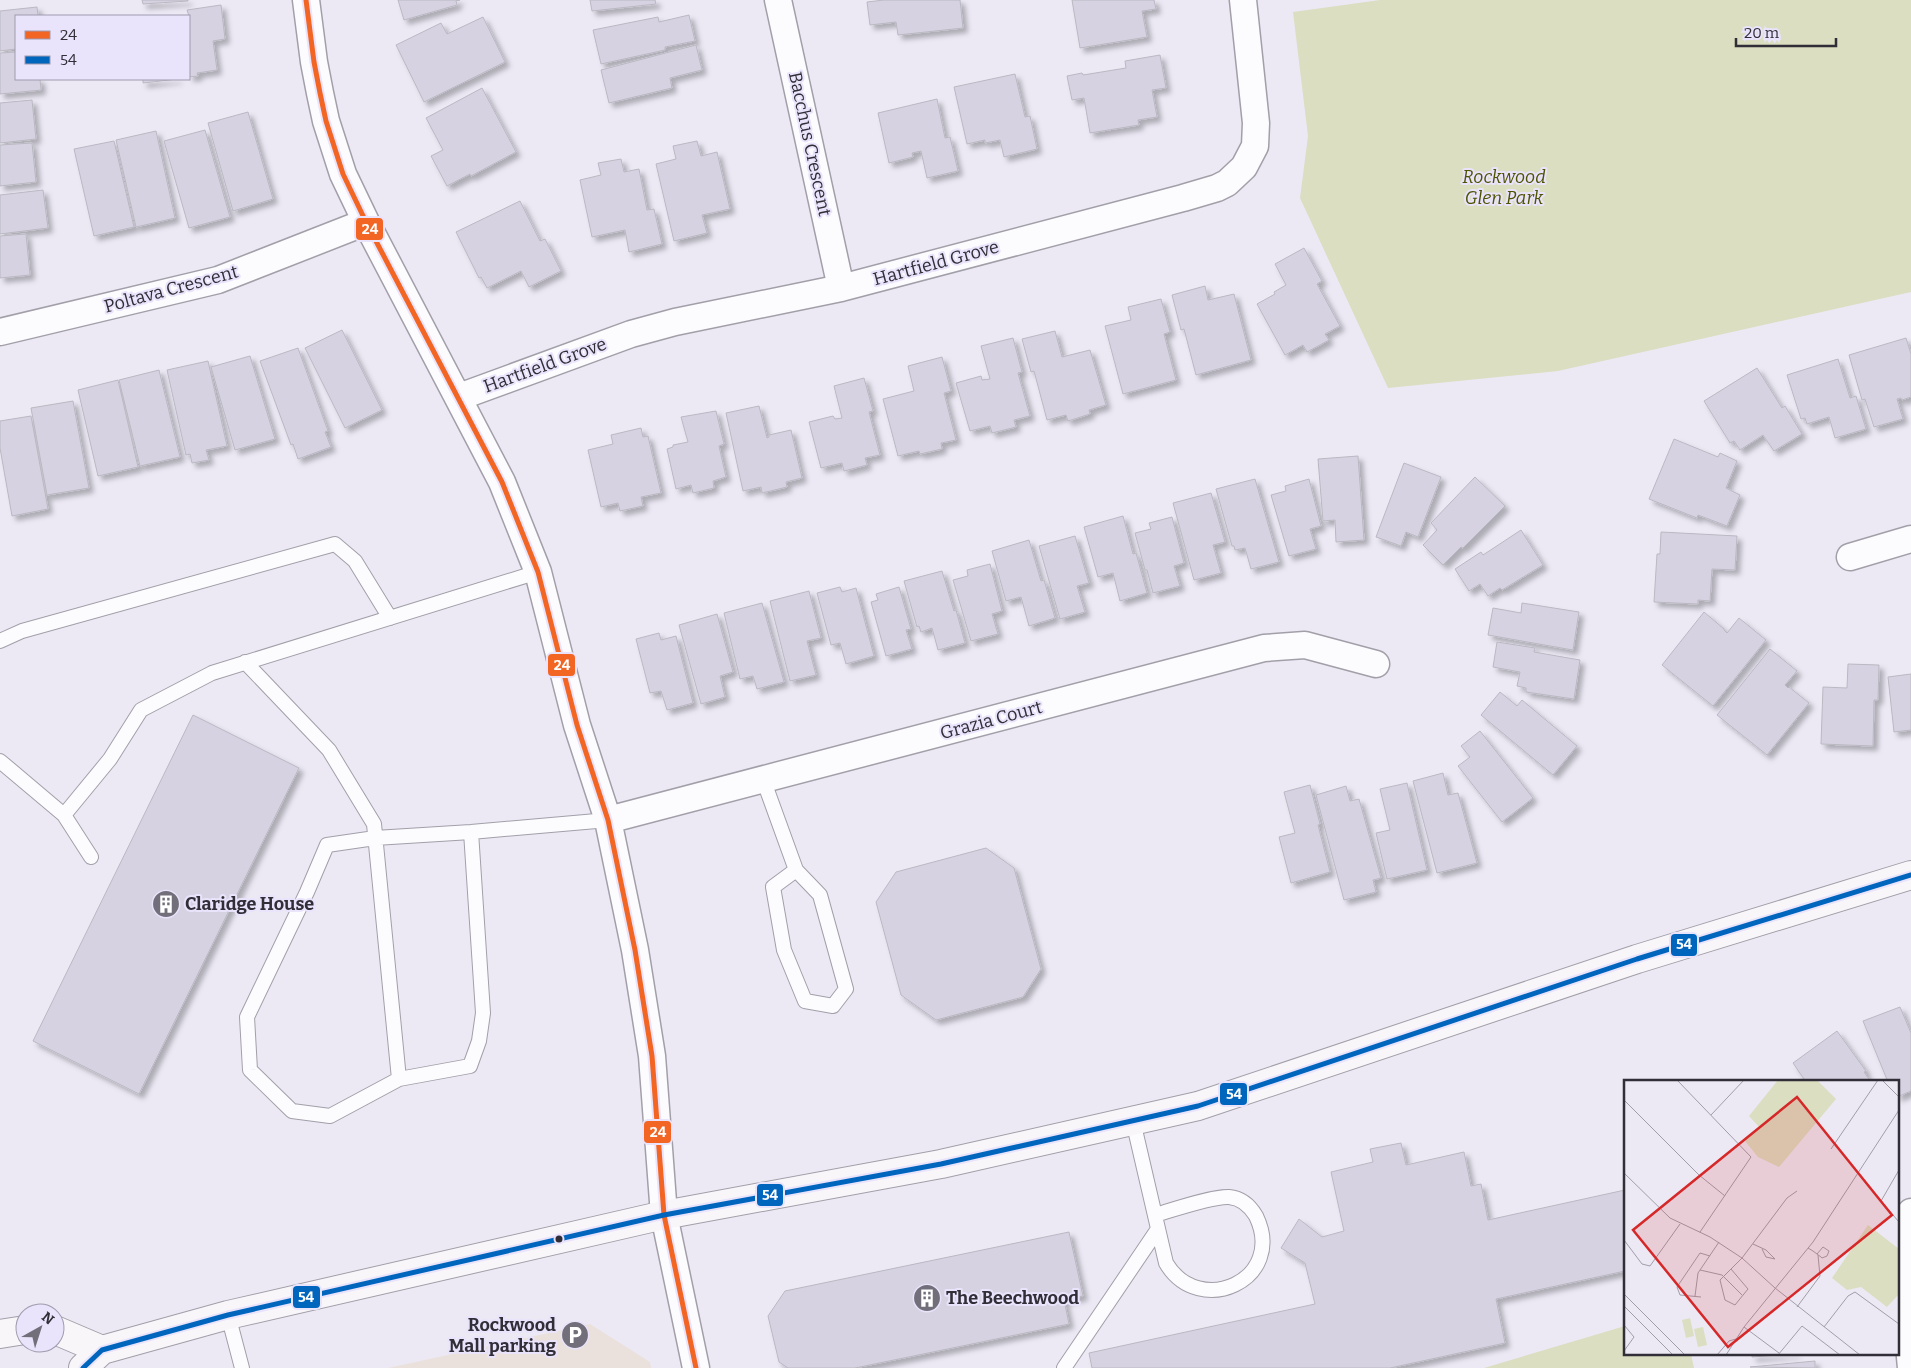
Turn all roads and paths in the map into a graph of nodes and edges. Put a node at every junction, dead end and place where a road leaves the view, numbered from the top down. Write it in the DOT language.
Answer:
graph roads {
  1 [pos="306,0"];
  2 [pos="778,0"];
  3 [pos="1243,0"];
  4 [pos="366,222"];
  5 [pos="842,288"];
  6 [pos="0,332"];
  7 [pos="459,397"];
  8 [pos="1911,539"];
  9 [pos="1850,557"];
  10 [pos="538,572"];
  11 [pos="390,618"];
  12 [pos="0,641"];
  13 [pos="245,662"];
  14 [pos="1376,664"];
  15 [pos="0,761"];
  16 [pos="763,779"];
  17 [pos="64,815"];
  18 [pos="608,820"];
  19 [pos="471,832"];
  20 [pos="375,838"];
  21 [pos="91,857"];
  22 [pos="796,870"];
  23 [pos="1911,875"];
  24 [pos="399,1079"];
  25 [pos="1133,1121"];
  26 [pos="1911,1212"];
  27 [pos="664,1215"];
  28 [pos="1155,1215"];
  29 [pos="1158,1229"];
  30 [pos="228,1315"];
  31 [pos="15,1332"];
  32 [pos="0,1334"];
  33 [pos="65,1338"];
  34 [pos="93,1359"];
  35 [pos="242,1368"];
  36 [pos="696,1368"];
  37 [pos="1064,1368"];
  38 [pos="1911,1368"];
  1 -- 4 [label="street"];
  2 -- 5 [label="street, Bacchus Crescent"];
  3 -- 5 [label="street, Hartfield Grove"];
  4 -- 6 [label="street, Poltava Crescent"];
  4 -- 7 [label="street"];
  5 -- 7 [label="street, Hartfield Grove"];
  7 -- 10 [label="street"];
  8 -- 9 [label="street"];
  10 -- 11 [label="lane"];
  10 -- 18 [label="street"];
  11 -- 12 [label="lane"];
  11 -- 13 [label="lane"];
  13 -- 17 [label="lane"];
  13 -- 20 [label="lane"];
  14 -- 16 [label="street, Grazia Court"];
  15 -- 17 [label="lane"];
  16 -- 18 [label="street, Grazia Court"];
  16 -- 22 [label="lane"];
  17 -- 21 [label="lane"];
  18 -- 19 [label="lane"];
  18 -- 27 [label="street"];
  19 -- 20 [label="lane"];
  19 -- 24 [label="lane"];
  20 -- 24 [label="lane"];
  20 -- 24 [label="lane"];
  22 -- 22 [label="lane"];
  23 -- 25 [label="street"];
  25 -- 27 [label="street"];
  25 -- 28 [label="lane"];
  26 -- 38 [label="street"];
  27 -- 30 [label="street"];
  27 -- 36 [label="street"];
  28 -- 29 [label="lane"];
  28 -- 29 [label="lane"];
  29 -- 37 [label="lane"];
  30 -- 34 [label="street"];
  30 -- 35 [label="lane"];
  31 -- 32 [label="street"];
  33 -- 34 [label="street"];
}
